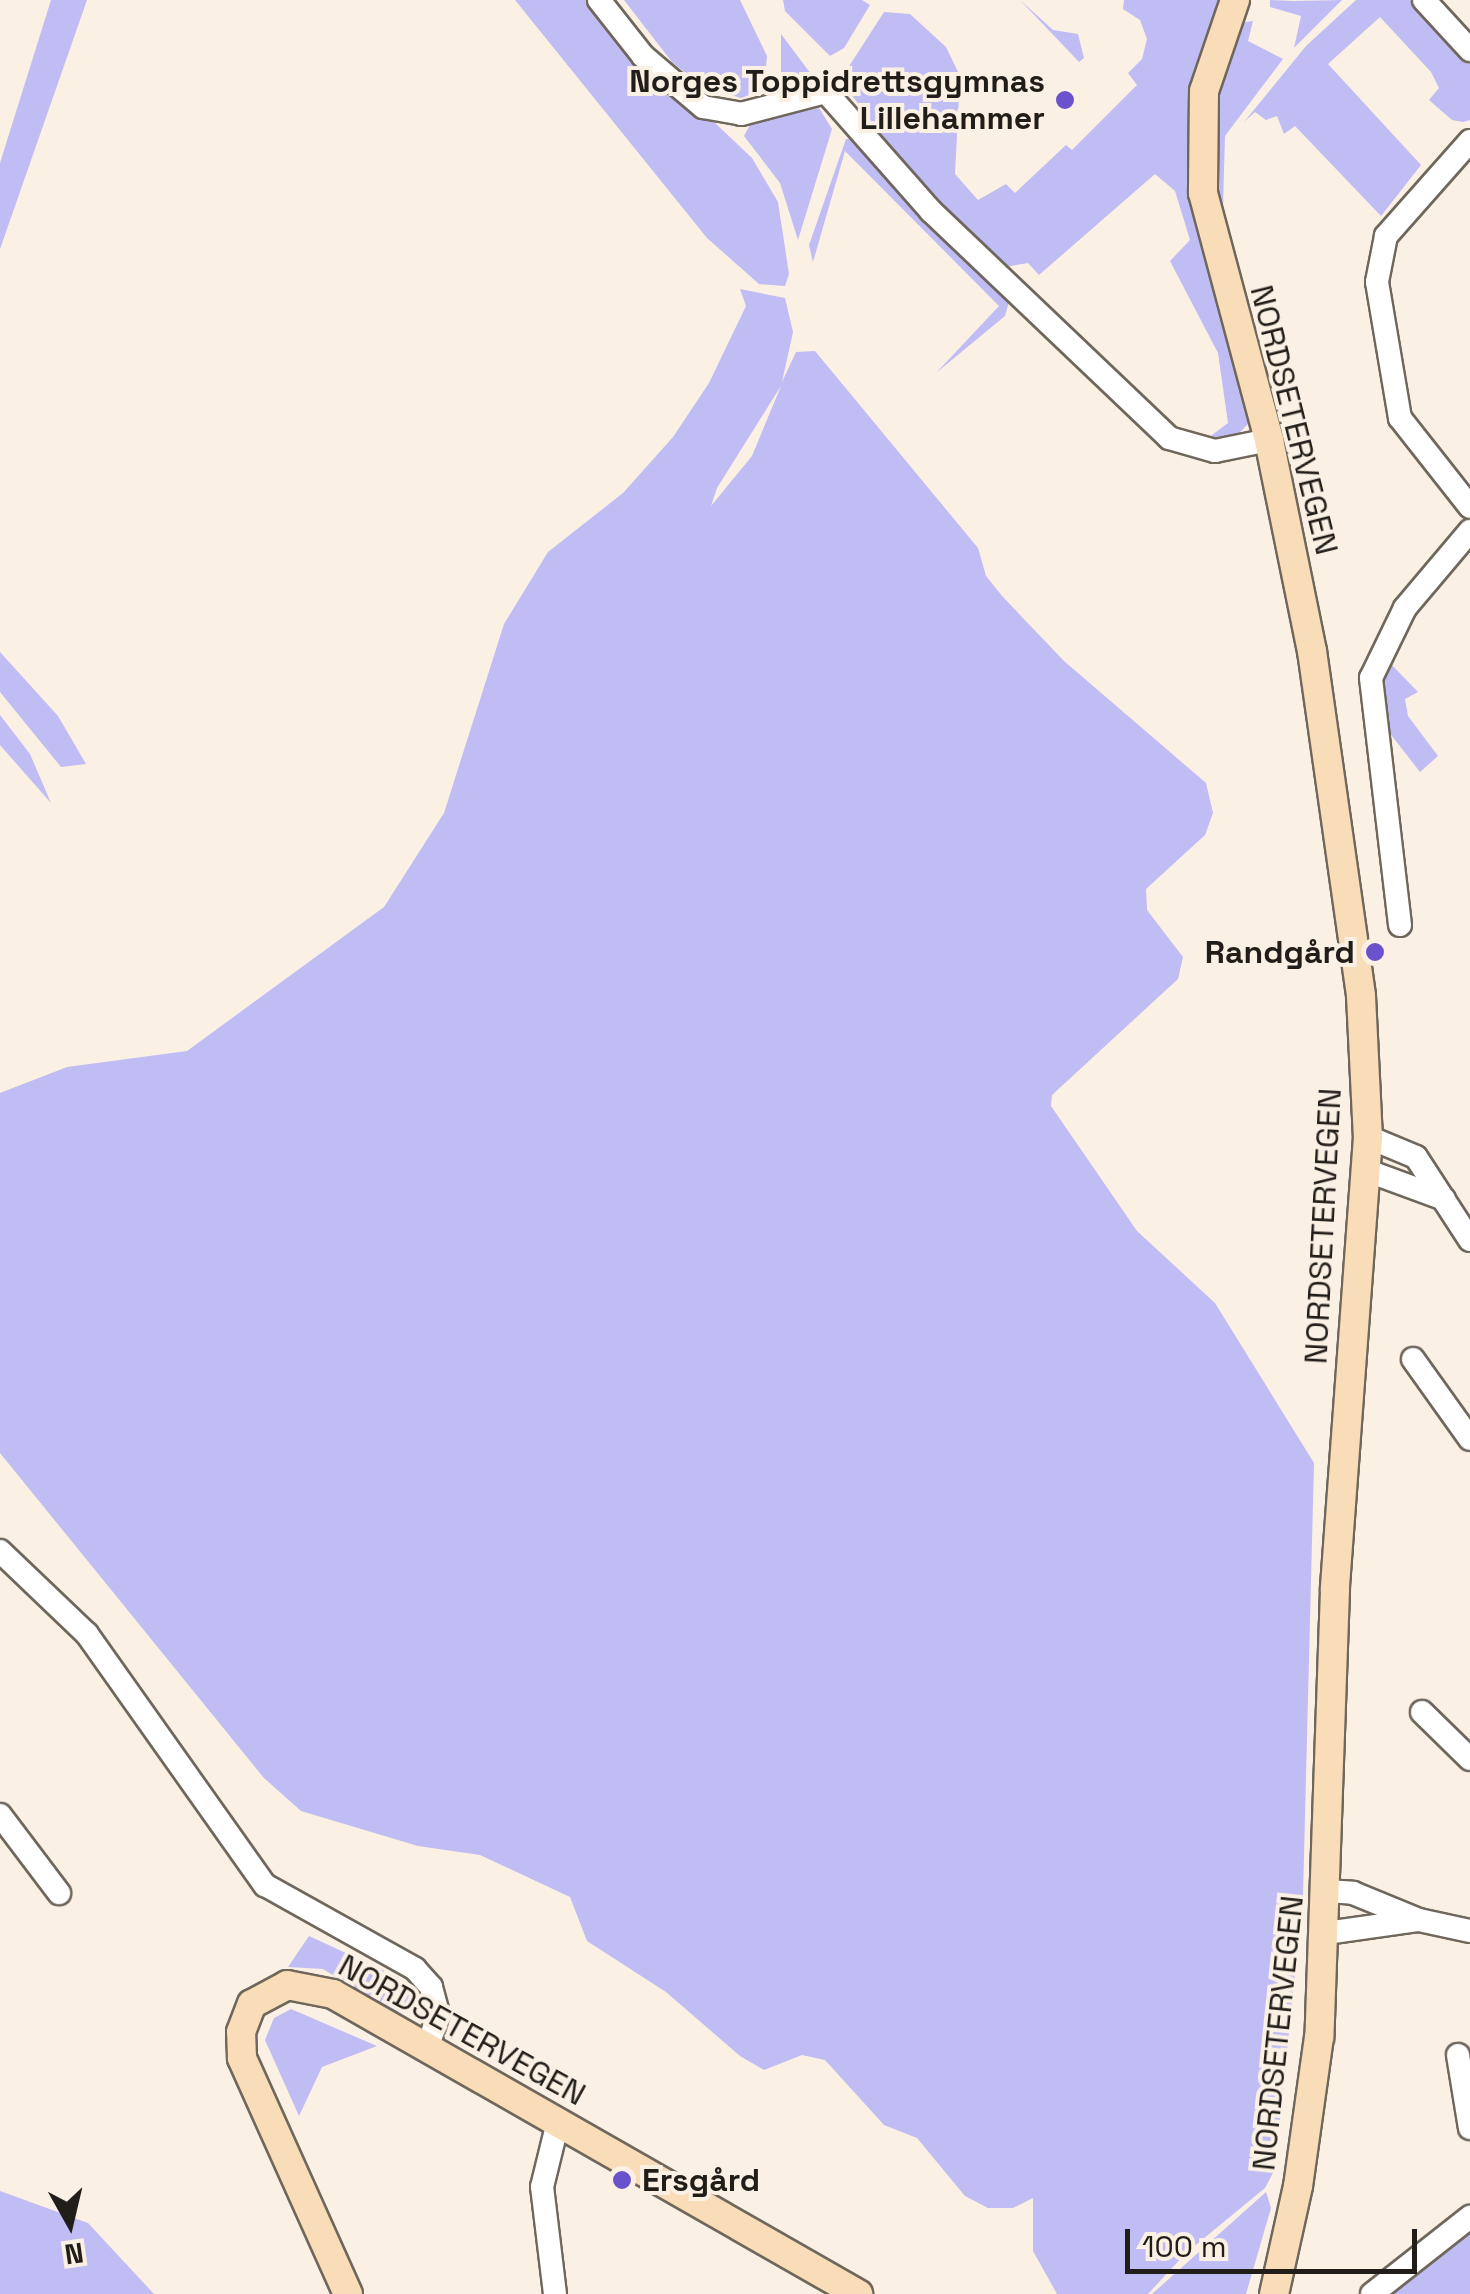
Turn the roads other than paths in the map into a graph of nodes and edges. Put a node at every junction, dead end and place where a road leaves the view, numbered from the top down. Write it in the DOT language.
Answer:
graph roads {
  1 [pos="599,0"];
  2 [pos="1424,0"];
  3 [pos="1233,4"];
  4 [pos="1470,50"];
  5 [pos="1470,142"];
  6 [pos="1268,440"];
  7 [pos="1470,507"];
  8 [pos="1470,531"];
  9 [pos="1400,925"];
  10 [pos="1368,1137"];
  11 [pos="1368,1171"];
  12 [pos="1444,1199"];
  13 [pos="1470,1240"];
  14 [pos="1413,1359"];
  15 [pos="1470,1439"];
  16 [pos="0,1551"];
  17 [pos="1422,1712"];
  18 [pos="1470,1759"];
  19 [pos="0,1815"];
  20 [pos="1328,1891"];
  21 [pos="58,1892"];
  22 [pos="1419,1920"];
  23 [pos="1470,1930"];
  24 [pos="1326,1934"];
  25 [pos="428,2049"];
  26 [pos="1458,2055"];
  27 [pos="558,2122"];
  28 [pos="1470,2128"];
  29 [pos="1470,2217"];
  30 [pos="555,2284"];
  31 [pos="348,2294"];
  32 [pos="574,2294"];
  33 [pos="858,2294"];
  34 [pos="1274,2294"];
  35 [pos="1372,2294"];
  1 -- 6 [label="street"];
  2 -- 4 [label="street"];
  3 -- 6 [label="main road, NORDSETERVEGEN"];
  5 -- 7 [label="street"];
  6 -- 10 [label="main road, NORDSETERVEGEN"];
  8 -- 9 [label="street"];
  10 -- 11 [label="main road, NORDSETERVEGEN"];
  10 -- 12 [label="street"];
  11 -- 12 [label="street"];
  11 -- 20 [label="main road, NORDSETERVEGEN"];
  12 -- 13 [label="street"];
  14 -- 15 [label="street"];
  16 -- 25 [label="street"];
  17 -- 18 [label="street"];
  19 -- 21 [label="street"];
  20 -- 22 [label="street"];
  20 -- 24 [label="main road, NORDSETERVEGEN"];
  22 -- 23 [label="street"];
  22 -- 24 [label="street"];
  24 -- 34 [label="main road, NORDSETERVEGEN"];
  25 -- 27 [label="main road, NORDSETERVEGEN"];
  25 -- 31 [label="main road, NORDSETERVEGEN"];
  26 -- 28 [label="street"];
  27 -- 30 [label="street"];
  27 -- 33 [label="main road, NORDSETERVEGEN"];
  29 -- 35 [label="street"];
  30 -- 32 [label="street"];
}
